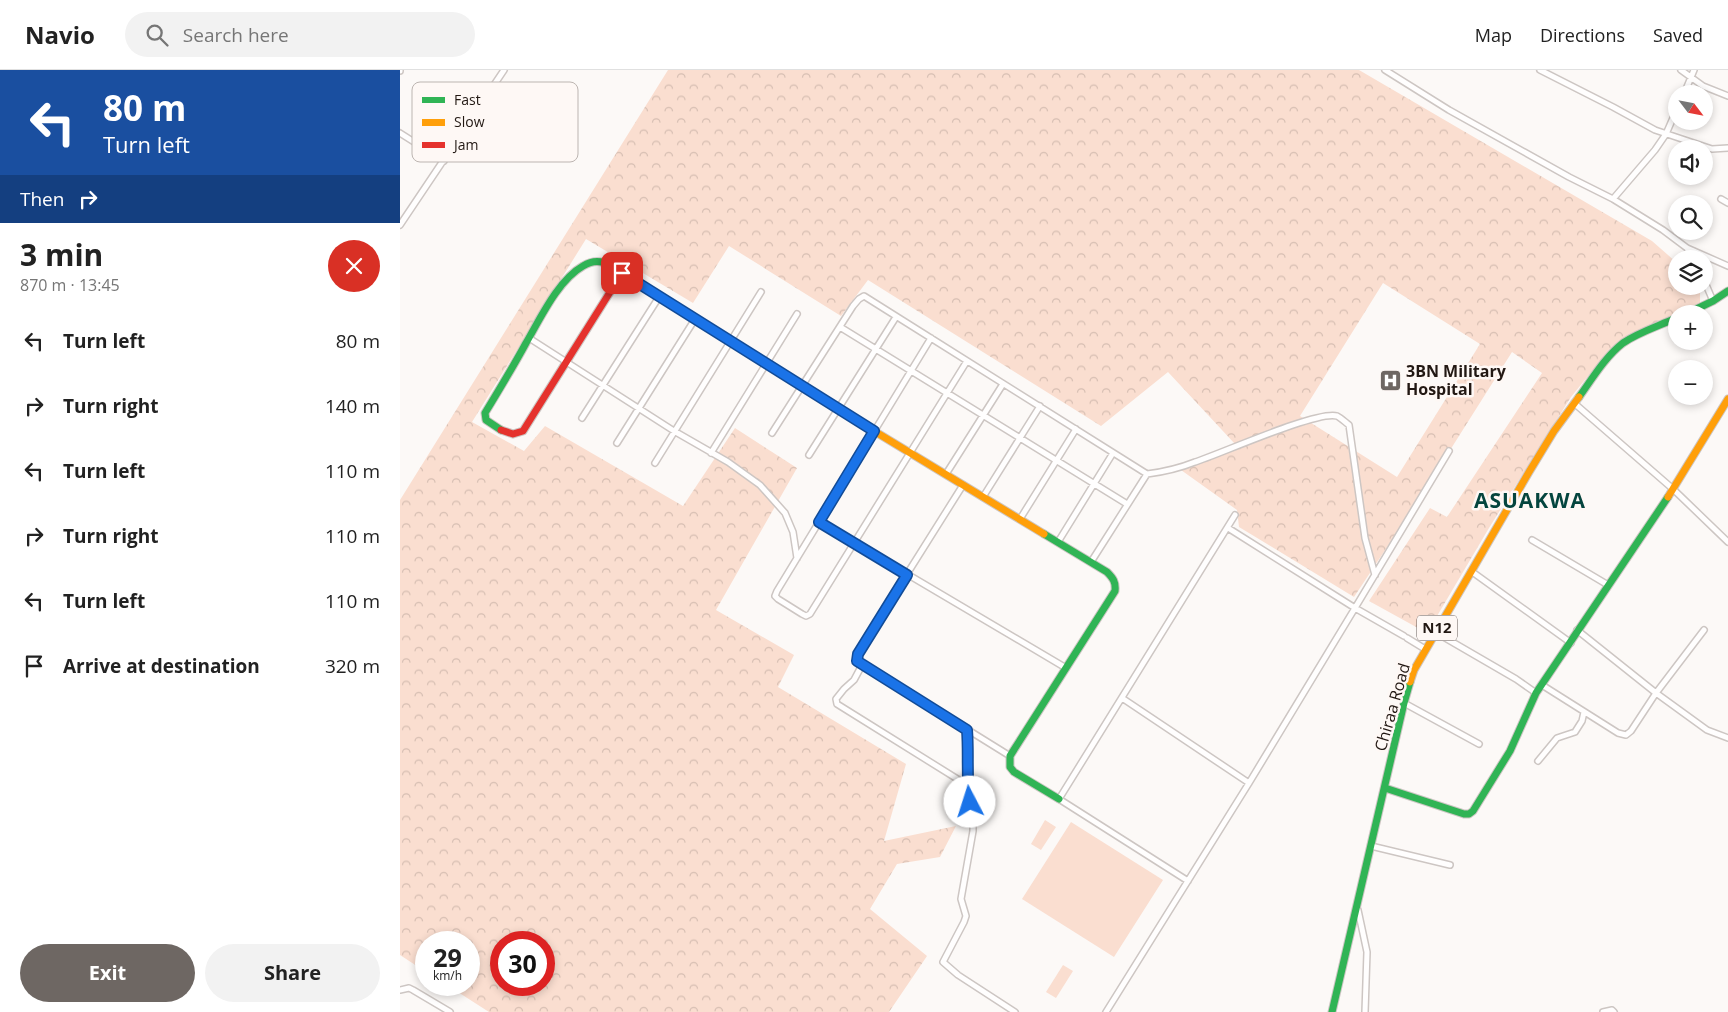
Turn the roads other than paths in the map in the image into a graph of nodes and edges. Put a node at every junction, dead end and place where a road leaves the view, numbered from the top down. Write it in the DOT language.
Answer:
graph roads {
  1 [pos="504,70"];
  2 [pos="1540,70"];
  3 [pos="1681,70"];
  4 [pos="1694,70"];
  5 [pos="1388,71"];
  6 [pos="1691,77"];
  7 [pos="496,82"];
  8 [pos="1688,85"];
  9 [pos="1728,96"];
  10 [pos="1668,129"];
  11 [pos="400,133"];
  12 [pos="1666,134"];
  13 [pos="412,141"];
  14 [pos="1728,148"];
  15 [pos="443,162"];
  16 [pos="1613,199"];
  17 [pos="1721,199"];
  18 [pos="1728,203"];
  19 [pos="400,225"];
  20 [pos="1687,248"];
  21 [pos="1728,266"];
  22 [pos="622,273"];
  23 [pos="1728,291"];
  24 [pos="761,292"];
  25 [pos="1710,295"];
  26 [pos="659,297"];
  27 [pos="1713,301"];
  28 [pos="1705,305"];
  29 [pos="797,314"];
  30 [pos="896,317"];
  31 [pos="695,319"];
  32 [pos="1668,322"];
  33 [pos="840,327"];
  34 [pos="529,338"];
  35 [pos="931,338"];
  36 [pos="730,341"];
  37 [pos="876,349"];
  38 [pos="967,361"];
  39 [pos="566,362"];
  40 [pos="766,363"];
  41 [pos="911,371"];
  42 [pos="1003,384"];
  43 [pos="603,386"];
  44 [pos="802,386"];
  45 [pos="947,393"];
  46 [pos="1728,399"];
  47 [pos="1574,404"];
  48 [pos="1040,406"];
  49 [pos="638,408"];
  50 [pos="838,409"];
  51 [pos="983,416"];
  52 [pos="582,418"];
  53 [pos="1076,429"];
  54 [pos="674,431"];
  55 [pos="874,431"];
  56 [pos="772,433"];
  57 [pos="1020,438"];
  58 [pos="617,443"];
  59 [pos="1449,451"];
  60 [pos="712,453"];
  61 [pos="911,453"];
  62 [pos="1113,453"];
  63 [pos="810,455"];
  64 [pos="1057,461"];
  65 [pos="654,463"];
  66 [pos="946,474"];
  67 [pos="1147,474"];
  68 [pos="1094,484"];
  69 [pos="963,485"];
  70 [pos="1673,489"];
  71 [pos="983,497"];
  72 [pos="1127,504"];
  73 [pos="1235,516"];
  74 [pos="1020,519"];
  75 [pos="819,522"];
  76 [pos="1228,528"];
  77 [pos="1532,540"];
  78 [pos="1058,542"];
  79 [pos="1728,542"];
  80 [pos="854,544"];
  81 [pos="797,558"];
  82 [pos="1091,562"];
  83 [pos="1470,571"];
  84 [pos="907,575"];
  85 [pos="1375,575"];
  86 [pos="1608,585"];
  87 [pos="1355,608"];
  88 [pos="1578,630"];
  89 [pos="1704,630"];
  90 [pos="1435,632"];
  91 [pos="1570,643"];
  92 [pos="1425,649"];
  93 [pos="862,665"];
  94 [pos="1066,668"];
  95 [pos="1542,685"];
  96 [pos="1536,693"];
  97 [pos="1656,693"];
  98 [pos="1122,698"];
  99 [pos="1404,703"];
  100 [pos="1584,712"];
  101 [pos="967,730"];
  102 [pos="1728,738"];
  103 [pos="1479,744"];
  104 [pos="1010,756"];
  105 [pos="1538,761"];
  106 [pos="1249,784"];
  107 [pos="967,785"];
  108 [pos="1385,788"];
  109 [pos="1059,800"];
  110 [pos="1371,846"];
  111 [pos="1450,865"];
  112 [pos="1188,882"];
  113 [pos="1357,907"];
  114 [pos="400,990"];
  115 [pos="448,1011"];
  116 [pos="1015,1012"];
  117 [pos="1106,1012"];
  118 [pos="1332,1012"];
  119 [pos="1366,1012"];
  120 [pos="1603,1012"];
  121 [pos="1614,1012"];
  1 -- 7 [label="street"];
  2 -- 12 [label="street"];
  3 -- 6 [label="street"];
  4 -- 6 [label="street"];
  5 -- 16 [label="street"];
  6 -- 8 [label="street"];
  6 -- 9 [label="street"];
  10 -- 12 [label="street"];
  11 -- 13 [label="street"];
  12 -- 14 [label="street"];
  12 -- 16 [label="street"];
  15 -- 19 [label="street"];
  16 -- 20 [label="street"];
  17 -- 18 [label="street"];
  20 -- 21 [label="street"];
  22 -- 26 [label="main road"];
  22 -- 34 [label="main road"];
  22 -- 39 [label="main road"];
  23 -- 27 [label="main road"];
  24 -- 36 [label="street"];
  25 -- 27 [label="street"];
  26 -- 31 [label="main road"];
  26 -- 43 [label="street"];
  27 -- 28 [label="main road"];
  29 -- 40 [label="street"];
  30 -- 33 [label="street"];
  30 -- 35 [label="street"];
  30 -- 37 [label="street"];
  31 -- 36 [label="main road"];
  31 -- 49 [label="street"];
  32 -- 47 [label="main road, Chiraa Road / N12"];
  33 -- 37 [label="street"];
  33 -- 44 [label="street"];
  34 -- 39 [label="street"];
  34 -- 39 [label="main road"];
  35 -- 38 [label="street"];
  35 -- 41 [label="street"];
  36 -- 40 [label="main road"];
  36 -- 54 [label="street"];
  37 -- 41 [label="street"];
  37 -- 50 [label="street"];
  38 -- 42 [label="street"];
  38 -- 45 [label="street"];
  39 -- 43 [label="street"];
  40 -- 44 [label="main road"];
  40 -- 60 [label="street"];
  41 -- 45 [label="street"];
  41 -- 55 [label="street"];
  42 -- 48 [label="street"];
  42 -- 51 [label="street"];
  43 -- 49 [label="street"];
  43 -- 52 [label="street"];
  44 -- 50 [label="main road"];
  44 -- 56 [label="street"];
  45 -- 51 [label="street"];
  45 -- 61 [label="street"];
  46 -- 70 [label="main road"];
  47 -- 70 [label="street"];
  47 -- 83 [label="main road, Chiraa Road / N12"];
  48 -- 53 [label="street"];
  48 -- 57 [label="street"];
  49 -- 54 [label="street"];
  49 -- 58 [label="street"];
  50 -- 55 [label="main road"];
  50 -- 63 [label="street"];
  51 -- 57 [label="street"];
  51 -- 66 [label="street"];
  53 -- 62 [label="street"];
  53 -- 64 [label="street"];
  54 -- 60 [label="street"];
  54 -- 65 [label="street"];
  55 -- 61 [label="main road"];
  55 -- 75 [label="street"];
  57 -- 64 [label="street"];
  57 -- 71 [label="street"];
  59 -- 85 [label="street"];
  60 -- 81 [label="street"];
  61 -- 66 [label="main road"];
  61 -- 80 [label="street"];
  62 -- 67 [label="street"];
  62 -- 68 [label="street"];
  64 -- 68 [label="street"];
  64 -- 74 [label="street"];
  66 -- 69 [label="main road"];
  67 -- 72 [label="street"];
  67 -- 85 [label="street"];
  68 -- 72 [label="street"];
  68 -- 78 [label="street"];
  69 -- 71 [label="main road"];
  69 -- 84 [label="street"];
  70 -- 79 [label="street"];
  70 -- 86 [label="main road"];
  71 -- 74 [label="main road"];
  72 -- 82 [label="street"];
  73 -- 76 [label="street"];
  74 -- 78 [label="main road"];
  75 -- 80 [label="street"];
  75 -- 81 [label="street"];
  76 -- 87 [label="street"];
  76 -- 98 [label="street"];
  77 -- 86 [label="street"];
  78 -- 82 [label="main road"];
  80 -- 81 [label="street"];
  80 -- 84 [label="street"];
  82 -- 94 [label="main road"];
  83 -- 90 [label="main road, Chiraa Road / N12"];
  83 -- 91 [label="street"];
  84 -- 93 [label="street"];
  84 -- 94 [label="street"];
  85 -- 87 [label="street"];
  86 -- 88 [label="main road"];
  87 -- 92 [label="street"];
  87 -- 106 [label="street"];
  88 -- 91 [label="main road"];
  88 -- 97 [label="street"];
  89 -- 97 [label="street"];
  90 -- 92 [label="main road, Chiraa Road / N12"];
  90 -- 96 [label="street"];
  91 -- 95 [label="main road"];
  92 -- 99 [label="main road, Chiraa Road / N12"];
  93 -- 101 [label="street"];
  93 -- 107 [label="street"];
  94 -- 104 [label="main road"];
  95 -- 96 [label="main road"];
  95 -- 100 [label="street"];
  96 -- 108 [label="main road"];
  97 -- 100 [label="street"];
  97 -- 102 [label="street"];
  98 -- 106 [label="street"];
  98 -- 109 [label="street"];
  99 -- 103 [label="street"];
  99 -- 108 [label="main road, Chiraa Road / N12"];
  100 -- 105 [label="street"];
  101 -- 104 [label="street"];
  101 -- 107 [label="street"];
  104 -- 109 [label="main road"];
  106 -- 112 [label="street"];
  107 -- 116 [label="street"];
  108 -- 110 [label="main road, Chiraa Road / N12"];
  109 -- 112 [label="street"];
  110 -- 111 [label="street"];
  110 -- 113 [label="main road, Chiraa Road / N12"];
  112 -- 117 [label="street"];
  113 -- 118 [label="main road, Chiraa Road / N12"];
  113 -- 119 [label="street"];
  114 -- 115 [label="street"];
  120 -- 121 [label="street"];
}
